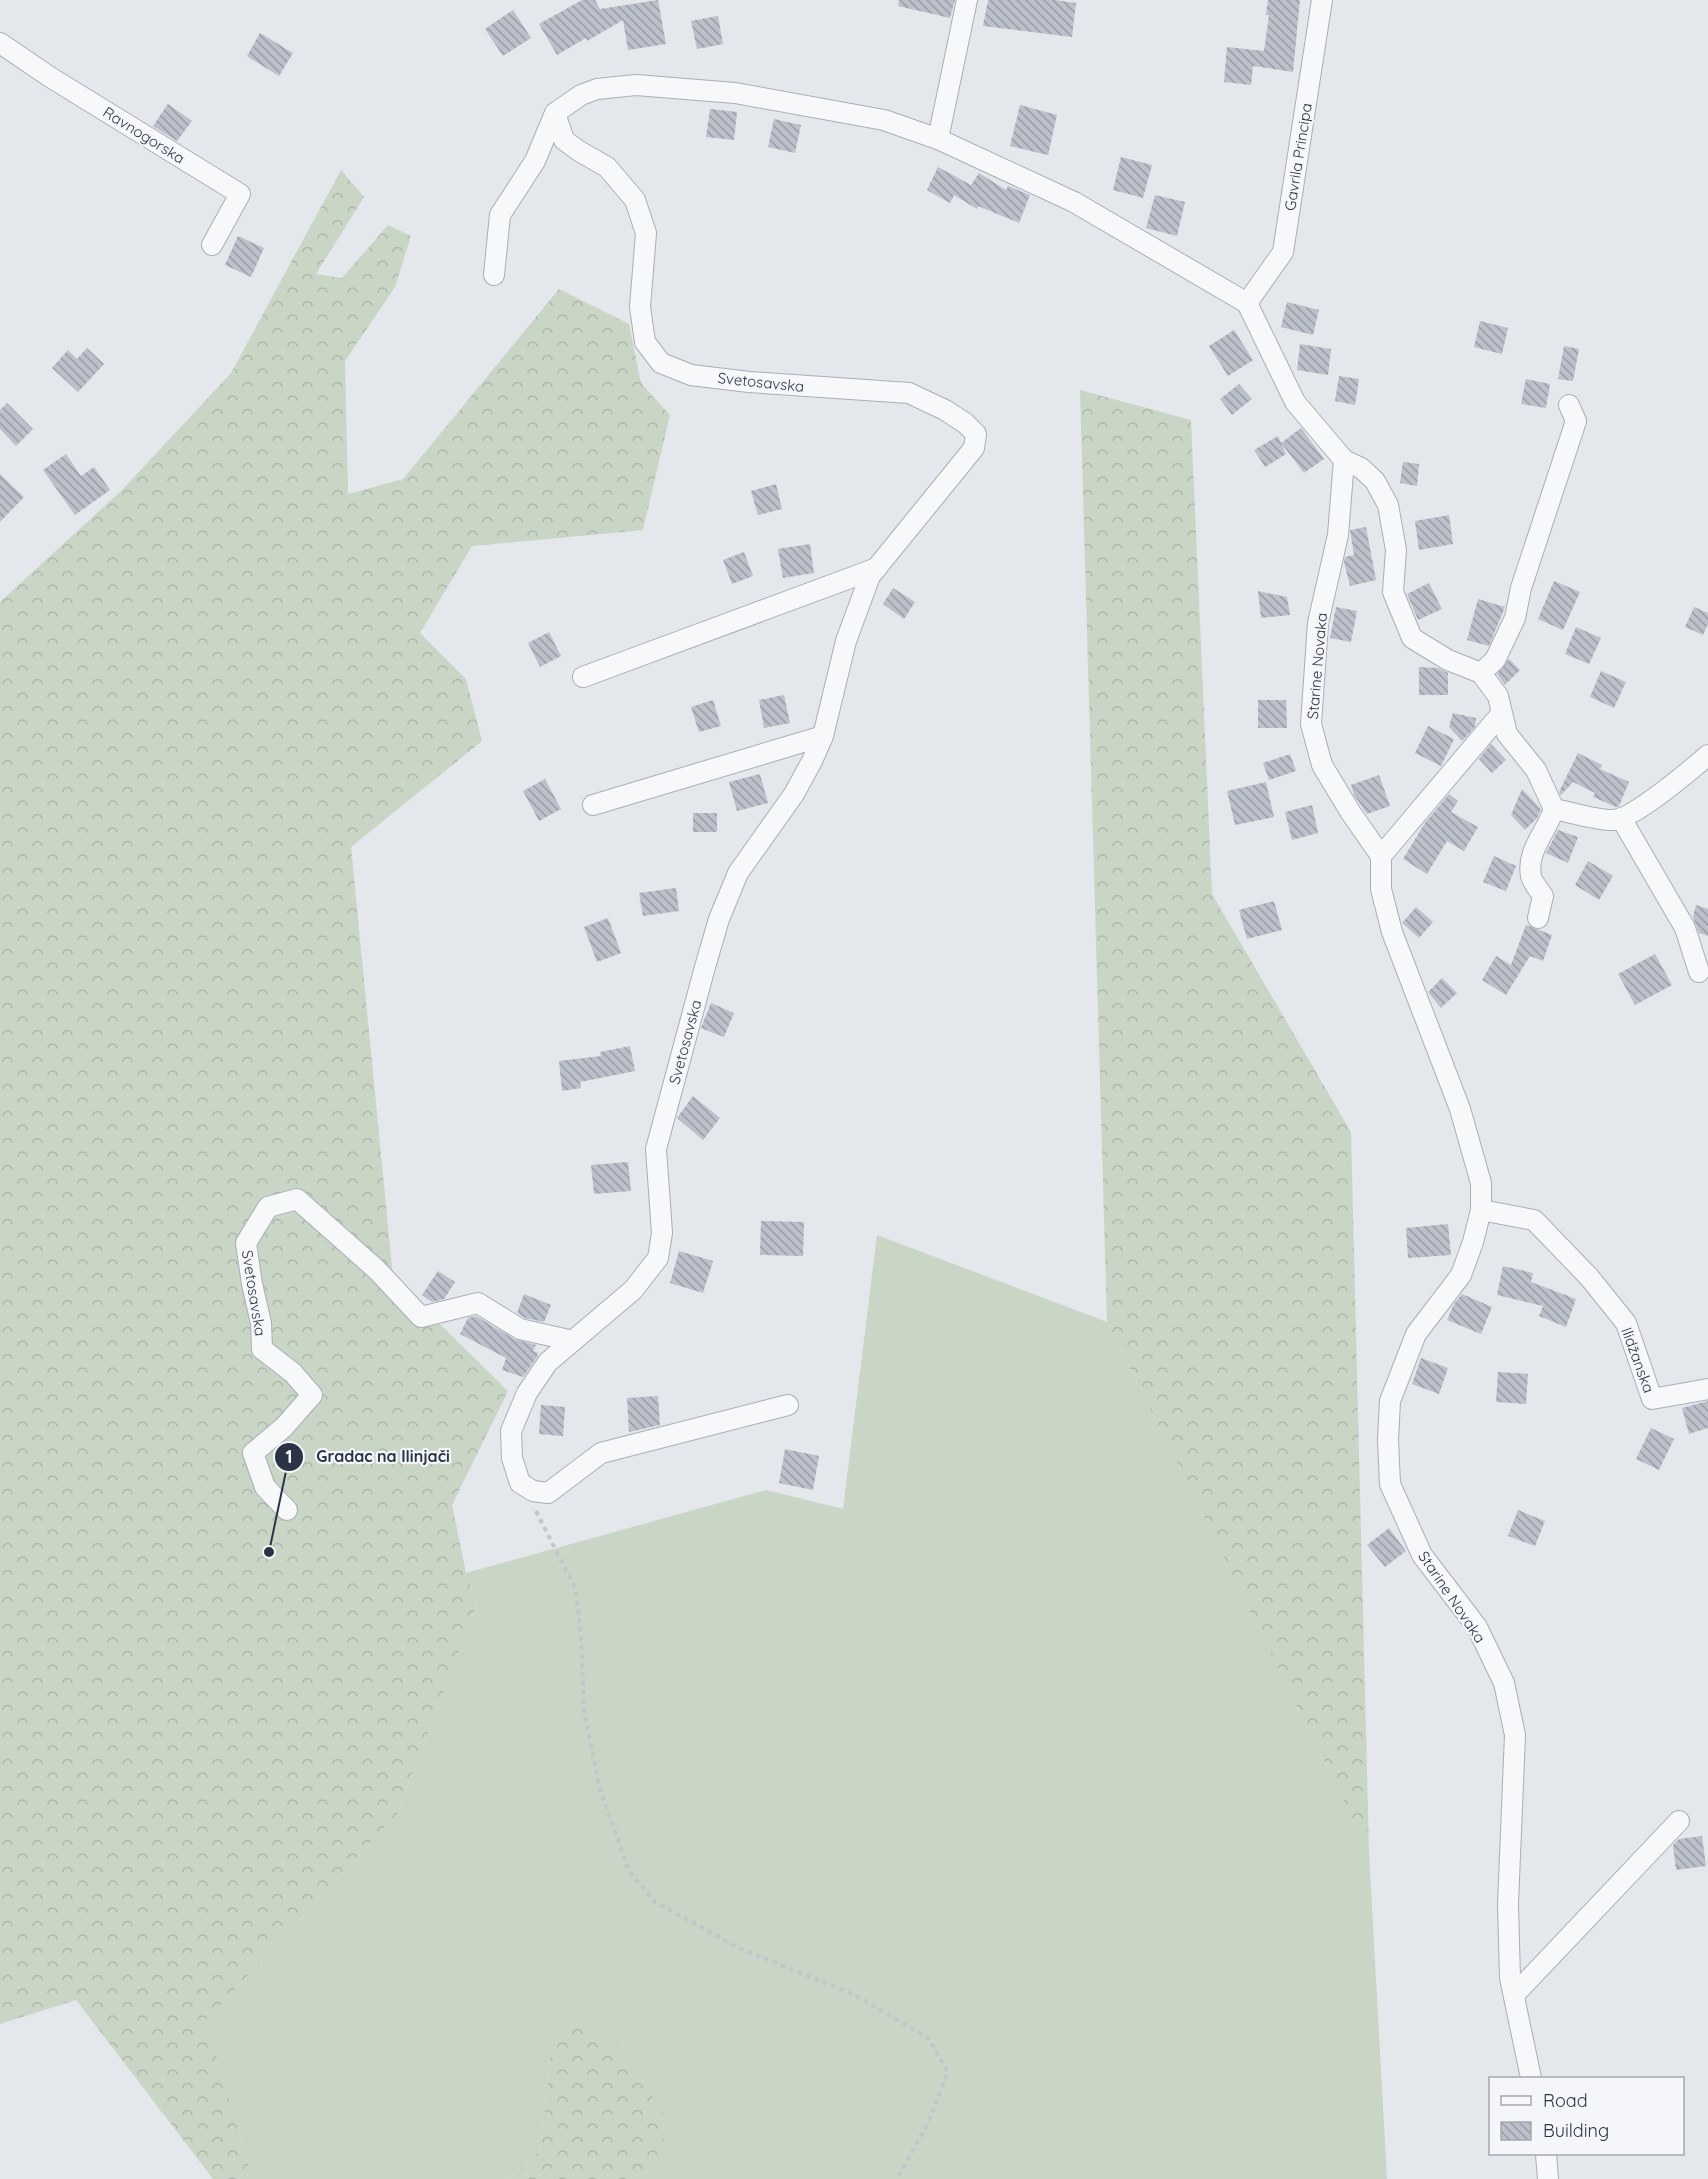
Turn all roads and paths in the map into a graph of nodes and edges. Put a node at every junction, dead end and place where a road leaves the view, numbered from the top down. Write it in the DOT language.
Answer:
graph roads {
  1 [pos="967,0"];
  2 [pos="1322,0"];
  3 [pos="0,43"];
  4 [pos="555,112"];
  5 [pos="938,139"];
  6 [pos="212,245"];
  7 [pos="494,275"];
  8 [pos="1247,303"];
  9 [pos="1569,405"];
  10 [pos="1344,460"];
  11 [pos="877,568"];
  12 [pos="1480,673"];
  13 [pos="583,677"];
  14 [pos="1501,714"];
  15 [pos="823,736"];
  16 [pos="1708,755"];
  17 [pos="594,805"];
  18 [pos="1554,809"];
  19 [pos="1621,818"];
  20 [pos="1381,856"];
  21 [pos="1538,918"];
  22 [pos="1699,972"];
  23 [pos="1481,1210"];
  24 [pos="573,1341"];
  25 [pos="1708,1389"];
  26 [pos="788,1405"];
  27 [pos="535,1509"];
  28 [pos="287,1510"];
  29 [pos="1679,1821"];
  30 [pos="1514,1995"];
  31 [pos="1532,2077"];
  32 [pos="1546,2155"];
  33 [pos="897,2179"];
  34 [pos="1548,2179"];
  1 -- 5 [label="street"];
  2 -- 8 [label="street, Gavrila Principa"];
  3 -- 6 [label="street, Ravnogorska"];
  4 -- 5 [label="street"];
  4 -- 7 [label="street"];
  4 -- 11 [label="street, Svetosavska"];
  5 -- 8 [label="street"];
  8 -- 10 [label="street"];
  9 -- 12 [label="street"];
  10 -- 12 [label="street"];
  10 -- 20 [label="street, Starine Novaka"];
  11 -- 13 [label="street"];
  11 -- 15 [label="street, Svetosavska"];
  12 -- 14 [label="street"];
  14 -- 18 [label="street"];
  14 -- 20 [label="street"];
  15 -- 17 [label="street"];
  15 -- 24 [label="street, Svetosavska"];
  16 -- 19 [label="street"];
  18 -- 19 [label="street"];
  18 -- 21 [label="street"];
  19 -- 22 [label="street"];
  20 -- 23 [label="street, Starine Novaka"];
  23 -- 25 [label="street, Ilidžanska"];
  23 -- 30 [label="street, Starine Novaka"];
  24 -- 26 [label="street, Svetosavska"];
  24 -- 28 [label="street, Svetosavska"];
  27 -- 33 [label="path"];
  29 -- 30 [label="street"];
  30 -- 31 [label="street, Starine Novaka"];
  32 -- 34 [label="street"];
}
